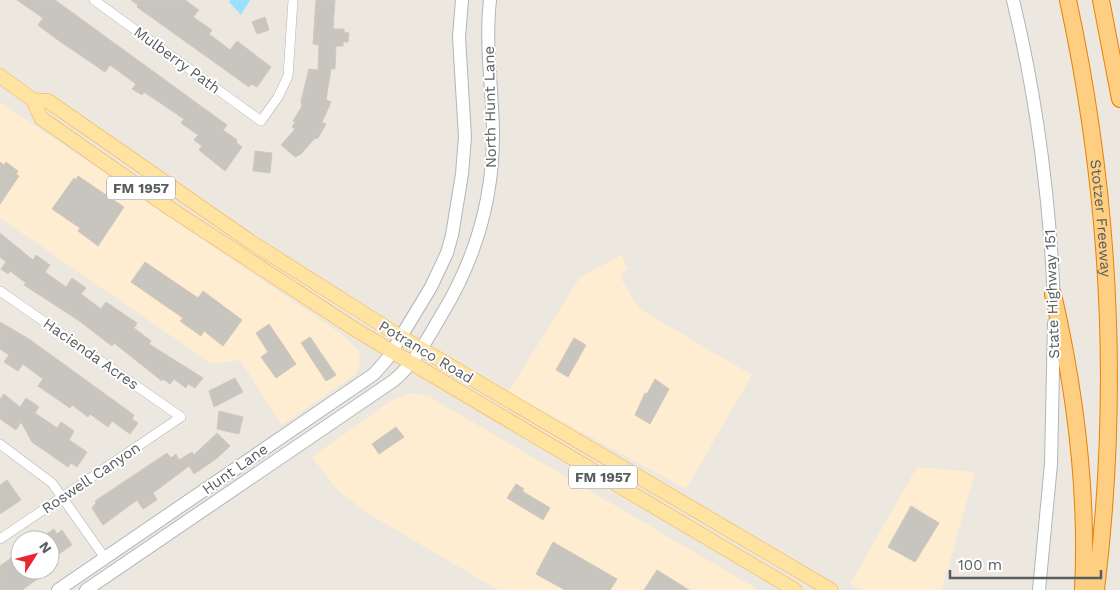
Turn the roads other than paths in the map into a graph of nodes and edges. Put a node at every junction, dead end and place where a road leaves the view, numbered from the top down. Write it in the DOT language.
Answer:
graph roads {
  1 [pos="94,0"];
  2 [pos="293,0"];
  3 [pos="462,0"];
  4 [pos="490,0"];
  5 [pos="1013,0"];
  6 [pos="1068,0"];
  7 [pos="1101,0"];
  8 [pos="0,76"];
  9 [pos="1120,99"];
  10 [pos="33,100"];
  11 [pos="65,134"];
  12 [pos="168,186"];
  13 [pos="171,209"];
  14 [pos="251,242"];
  15 [pos="269,253"];
  16 [pos="259,268"];
  17 [pos="0,291"];
  18 [pos="1053,294"];
  19 [pos="401,338"];
  20 [pos="420,349"];
  21 [pos="392,352"];
  22 [pos="411,364"];
  23 [pos="181,417"];
  24 [pos="291,431"];
  25 [pos="0,444"];
  26 [pos="564,454"];
  27 [pos="239,486"];
  28 [pos="662,492"];
  29 [pos="63,496"];
  30 [pos="677,521"];
  31 [pos="0,539"];
  32 [pos="773,556"];
  33 [pos="105,558"];
  34 [pos="58,590"];
  35 [pos="86,590"];
  36 [pos="795,590"];
  37 [pos="831,590"];
  38 [pos="1039,590"];
  39 [pos="1084,590"];
  40 [pos="1096,590"];
  1 -- 2 [label="street, Mulberry Path"];
  3 -- 19 [label="main road, North Hunt Lane"];
  4 -- 20 [label="main road, North Hunt Lane"];
  5 -- 18 [label="main road, State Highway 151"];
  6 -- 40 [label="highway, Stotzer Freeway"];
  7 -- 9 [label="highway"];
  8 -- 10 [label="main road, Potranco Road / FM 1957"];
  10 -- 11 [label="main road, Potranco Road / FM 1957"];
  10 -- 12 [label="main road, Potranco Road / FM 1957"];
  11 -- 12 [label="main road"];
  11 -- 13 [label="main road, Potranco Road / FM 1957"];
  12 -- 14 [label="main road, Potranco Road / FM 1957"];
  13 -- 14 [label="main road"];
  13 -- 16 [label="main road, Potranco Road / FM 1957"];
  14 -- 15 [label="main road, Potranco Road / FM 1957"];
  15 -- 16 [label="main road"];
  15 -- 19 [label="main road, Potranco Road / FM 1957"];
  16 -- 21 [label="main road, Potranco Road / FM 1957"];
  17 -- 23 [label="street, Hacienda Acres"];
  18 -- 38 [label="main road, State Highway 151"];
  18 -- 39 [label="highway"];
  19 -- 20 [label="main road, Potranco Road / FM 1957"];
  19 -- 21 [label="main road, Hunt Lane"];
  20 -- 22 [label="main road, Hunt Lane"];
  20 -- 28 [label="main road, Potranco Road / FM 1957"];
  21 -- 22 [label="main road, Potranco Road / FM 1957"];
  21 -- 24 [label="main road, Hunt Lane"];
  22 -- 26 [label="main road, Potranco Road / FM 1957"];
  22 -- 27 [label="main road, Hunt Lane"];
  23 -- 29 [label="street, Roswell Canyon"];
  24 -- 27 [label="main road"];
  24 -- 33 [label="main road, Hunt Lane"];
  25 -- 29 [label="street"];
  26 -- 28 [label="main road"];
  26 -- 30 [label="main road, Potranco Road / FM 1957"];
  27 -- 35 [label="main road, Hunt Lane"];
  28 -- 32 [label="main road, Potranco Road / FM 1957"];
  29 -- 31 [label="street, Roswell Canyon"];
  29 -- 33 [label="street"];
  30 -- 32 [label="main road"];
  30 -- 36 [label="main road, Potranco Road / FM 1957"];
  32 -- 37 [label="main road, Potranco Road / FM 1957"];
  33 -- 34 [label="main road, Hunt Lane"];
}
